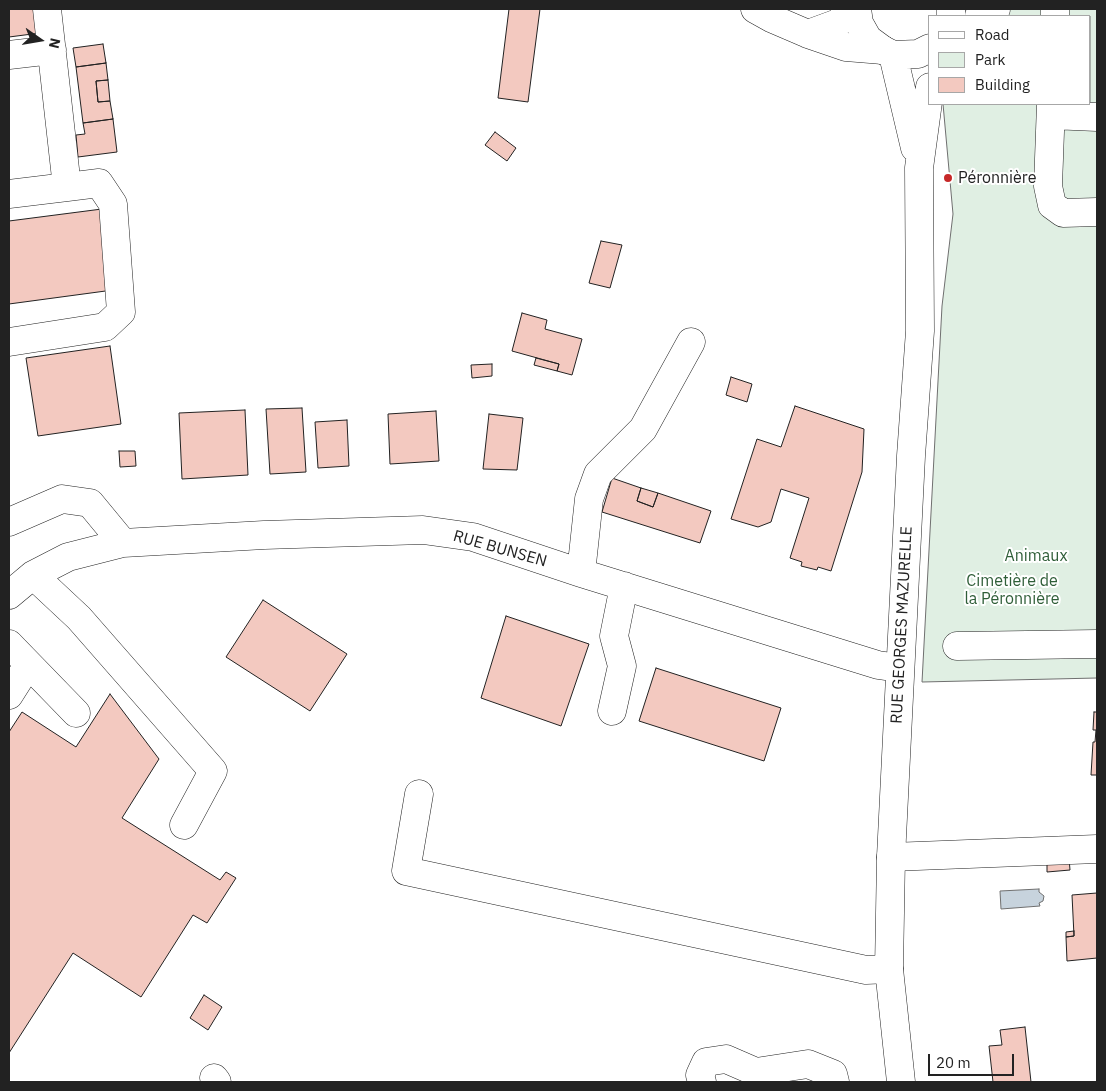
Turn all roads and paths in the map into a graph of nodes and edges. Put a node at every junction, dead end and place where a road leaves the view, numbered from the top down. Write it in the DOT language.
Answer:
graph roads {
  1 [pos="47,9"];
  2 [pos="755,9"];
  3 [pos="851,9"];
  4 [pos="857,9"];
  5 [pos="996,9"];
  6 [pos="981,15"];
  7 [pos="808,34"];
  8 [pos="928,49"];
  9 [pos="52,50"];
  10 [pos="888,53"];
  11 [pos="9,55"];
  12 [pos="928,102"];
  13 [pos="1051,110"];
  14 [pos="1097,117"];
  15 [pos="919,168"];
  16 [pos="67,187"];
  17 [pos="9,194"];
  18 [pos="1097,212"];
  19 [pos="9,342"];
  20 [pos="691,342"];
  21 [pos="9,522"];
  22 [pos="123,542"];
  23 [pos="581,573"];
  24 [pos="33,575"];
  25 [pos="624,586"];
  26 [pos="9,596"];
  27 [pos="9,644"];
  28 [pos="1097,644"];
  29 [pos="957,646"];
  30 [pos="28,665"];
  31 [pos="900,668"];
  32 [pos="9,695"];
  33 [pos="612,712"];
  34 [pos="76,713"];
  35 [pos="419,794"];
  36 [pos="184,825"];
  37 [pos="1097,850"];
  38 [pos="891,857"];
  39 [pos="889,969"];
  40 [pos="756,1077"];
  41 [pos="702,1082"];
  42 [pos="835,1082"];
  43 [pos="901,1082"];
  1 -- 9 [label="main road"];
  2 -- 7 [label="main road"];
  3 -- 7 [label="main road"];
  4 -- 10 [label="main road"];
  5 -- 6 [label="main road"];
  7 -- 10 [label="main road"];
  8 -- 10 [label="main road"];
  9 -- 11 [label="main road"];
  9 -- 16 [label="main road"];
  10 -- 15 [label="main road"];
  12 -- 15 [label="main road"];
  13 -- 14 [label="main road"];
  13 -- 18 [label="main road"];
  15 -- 31 [label="main road, RUE GEORGES MAZURELLE"];
  16 -- 17 [label="main road"];
  16 -- 19 [label="main road"];
  20 -- 23 [label="main road"];
  21 -- 22 [label="main road"];
  22 -- 23 [label="main road, RUE BUNSEN"];
  22 -- 24 [label="main road, RUE BUNSEN"];
  23 -- 25 [label="main road, RUE BUNSEN"];
  24 -- 26 [label="main road, RUE BUNSEN"];
  24 -- 36 [label="main road"];
  25 -- 31 [label="main road, RUE BUNSEN"];
  25 -- 33 [label="main road"];
  27 -- 30 [label="main road"];
  28 -- 29 [label="main road"];
  30 -- 32 [label="main road"];
  30 -- 34 [label="main road"];
  31 -- 38 [label="main road, RUE GEORGES MAZURELLE"];
  35 -- 39 [label="main road"];
  37 -- 38 [label="main road"];
  38 -- 39 [label="main road, RUE GEORGES MAZURELLE"];
  39 -- 43 [label="main road, RUE GEORGES MAZURELLE"];
  40 -- 41 [label="main road"];
  40 -- 42 [label="main road"];
}
